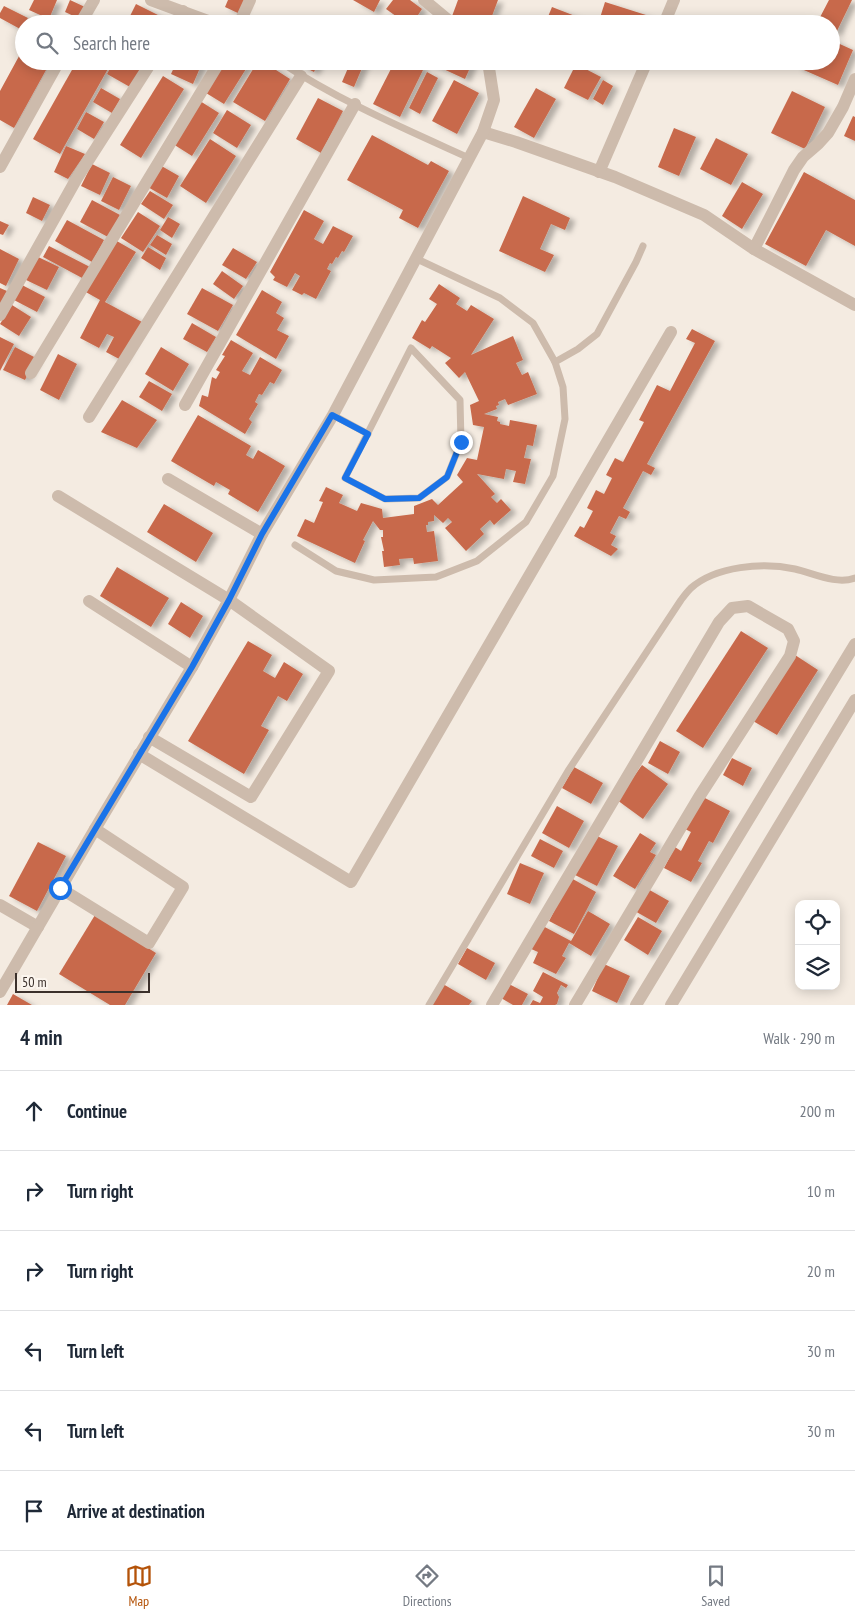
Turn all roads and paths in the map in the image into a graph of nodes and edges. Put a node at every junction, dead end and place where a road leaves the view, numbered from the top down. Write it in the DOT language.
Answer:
graph roads {
  1 [pos="94,0"];
  2 [pos="151,0"];
  3 [pos="250,0"];
  4 [pos="424,0"];
  5 [pos="674,0"];
  6 [pos="171,3"];
  7 [pos="183,11"];
  8 [pos="85,15"];
  9 [pos="181,15"];
  10 [pos="193,15"];
  11 [pos="243,15"];
  12 [pos="442,15"];
  13 [pos="668,15"];
  14 [pos="55,70"];
  15 [pos="146,70"];
  16 [pos="215,70"];
  17 [pos="292,70"];
  18 [pos="489,70"];
  19 [pos="643,70"];
  20 [pos="301,76"];
  21 [pos="855,79"];
  22 [pos="356,104"];
  23 [pos="483,132"];
  24 [pos="468,158"];
  25 [pos="1,164"];
  26 [pos="599,172"];
  27 [pos="643,246"];
  28 [pos="754,250"];
  29 [pos="417,259"];
  30 [pos="855,305"];
  31 [pos="0,315"];
  32 [pos="671,332"];
  33 [pos="555,362"];
  34 [pos="31,373"];
  35 [pos="185,405"];
  36 [pos="332,415"];
  37 [pos="89,417"];
  38 [pos="368,434"];
  39 [pos="168,479"];
  40 [pos="58,496"];
  41 [pos="262,534"];
  42 [pos="295,545"];
  43 [pos="855,578"];
  44 [pos="229,600"];
  45 [pos="89,601"];
  46 [pos="855,644"];
  47 [pos="192,667"];
  48 [pos="855,700"];
  49 [pos="150,737"];
  50 [pos="139,754"];
  51 [pos="95,829"];
  52 [pos="60,888"];
  53 [pos="0,905"];
  54 [pos="38,927"];
  55 [pos="0,992"];
  56 [pos="429,1005"];
  57 [pos="492,1005"];
  58 [pos="575,1005"];
  59 [pos="636,1005"];
  60 [pos="671,1005"];
  1 -- 8 [label="street"];
  2 -- 6 [label="street"];
  3 -- 11 [label="street"];
  4 -- 12 [label="street"];
  5 -- 13 [label="street"];
  6 -- 7 [label="street"];
  7 -- 9 [label="street"];
  7 -- 10 [label="street"];
  14 -- 25 [label="street"];
  15 -- 31 [label="street"];
  16 -- 34 [label="street"];
  17 -- 20 [label="lane"];
  18 -- 23 [label="street"];
  19 -- 26 [label="street"];
  20 -- 22 [label="lane"];
  20 -- 37 [label="street"];
  21 -- 28 [label="street"];
  22 -- 24 [label="lane"];
  22 -- 35 [label="street"];
  23 -- 24 [label="street"];
  23 -- 26 [label="street"];
  24 -- 29 [label="street"];
  26 -- 28 [label="street"];
  27 -- 33 [label="lane"];
  28 -- 30 [label="street"];
  29 -- 33 [label="lane"];
  29 -- 36 [label="street"];
  32 -- 50 [label="street"];
  33 -- 42 [label="lane"];
  36 -- 38 [label="lane"];
  36 -- 41 [label="street"];
  38 -- 38 [label="lane"];
  39 -- 41 [label="street"];
  40 -- 44 [label="street"];
  41 -- 44 [label="street"];
  43 -- 56 [label="lane"];
  44 -- 47 [label="street"];
  44 -- 49 [label="street"];
  45 -- 47 [label="street"];
  46 -- 59 [label="street"];
  47 -- 49 [label="street"];
  48 -- 60 [label="street"];
  49 -- 50 [label="street"];
  50 -- 51 [label="street"];
  51 -- 52 [label="street"];
  51 -- 52 [label="street"];
  52 -- 54 [label="street"];
  53 -- 54 [label="street"];
  54 -- 55 [label="street"];
  57 -- 58 [label="street"];
}
